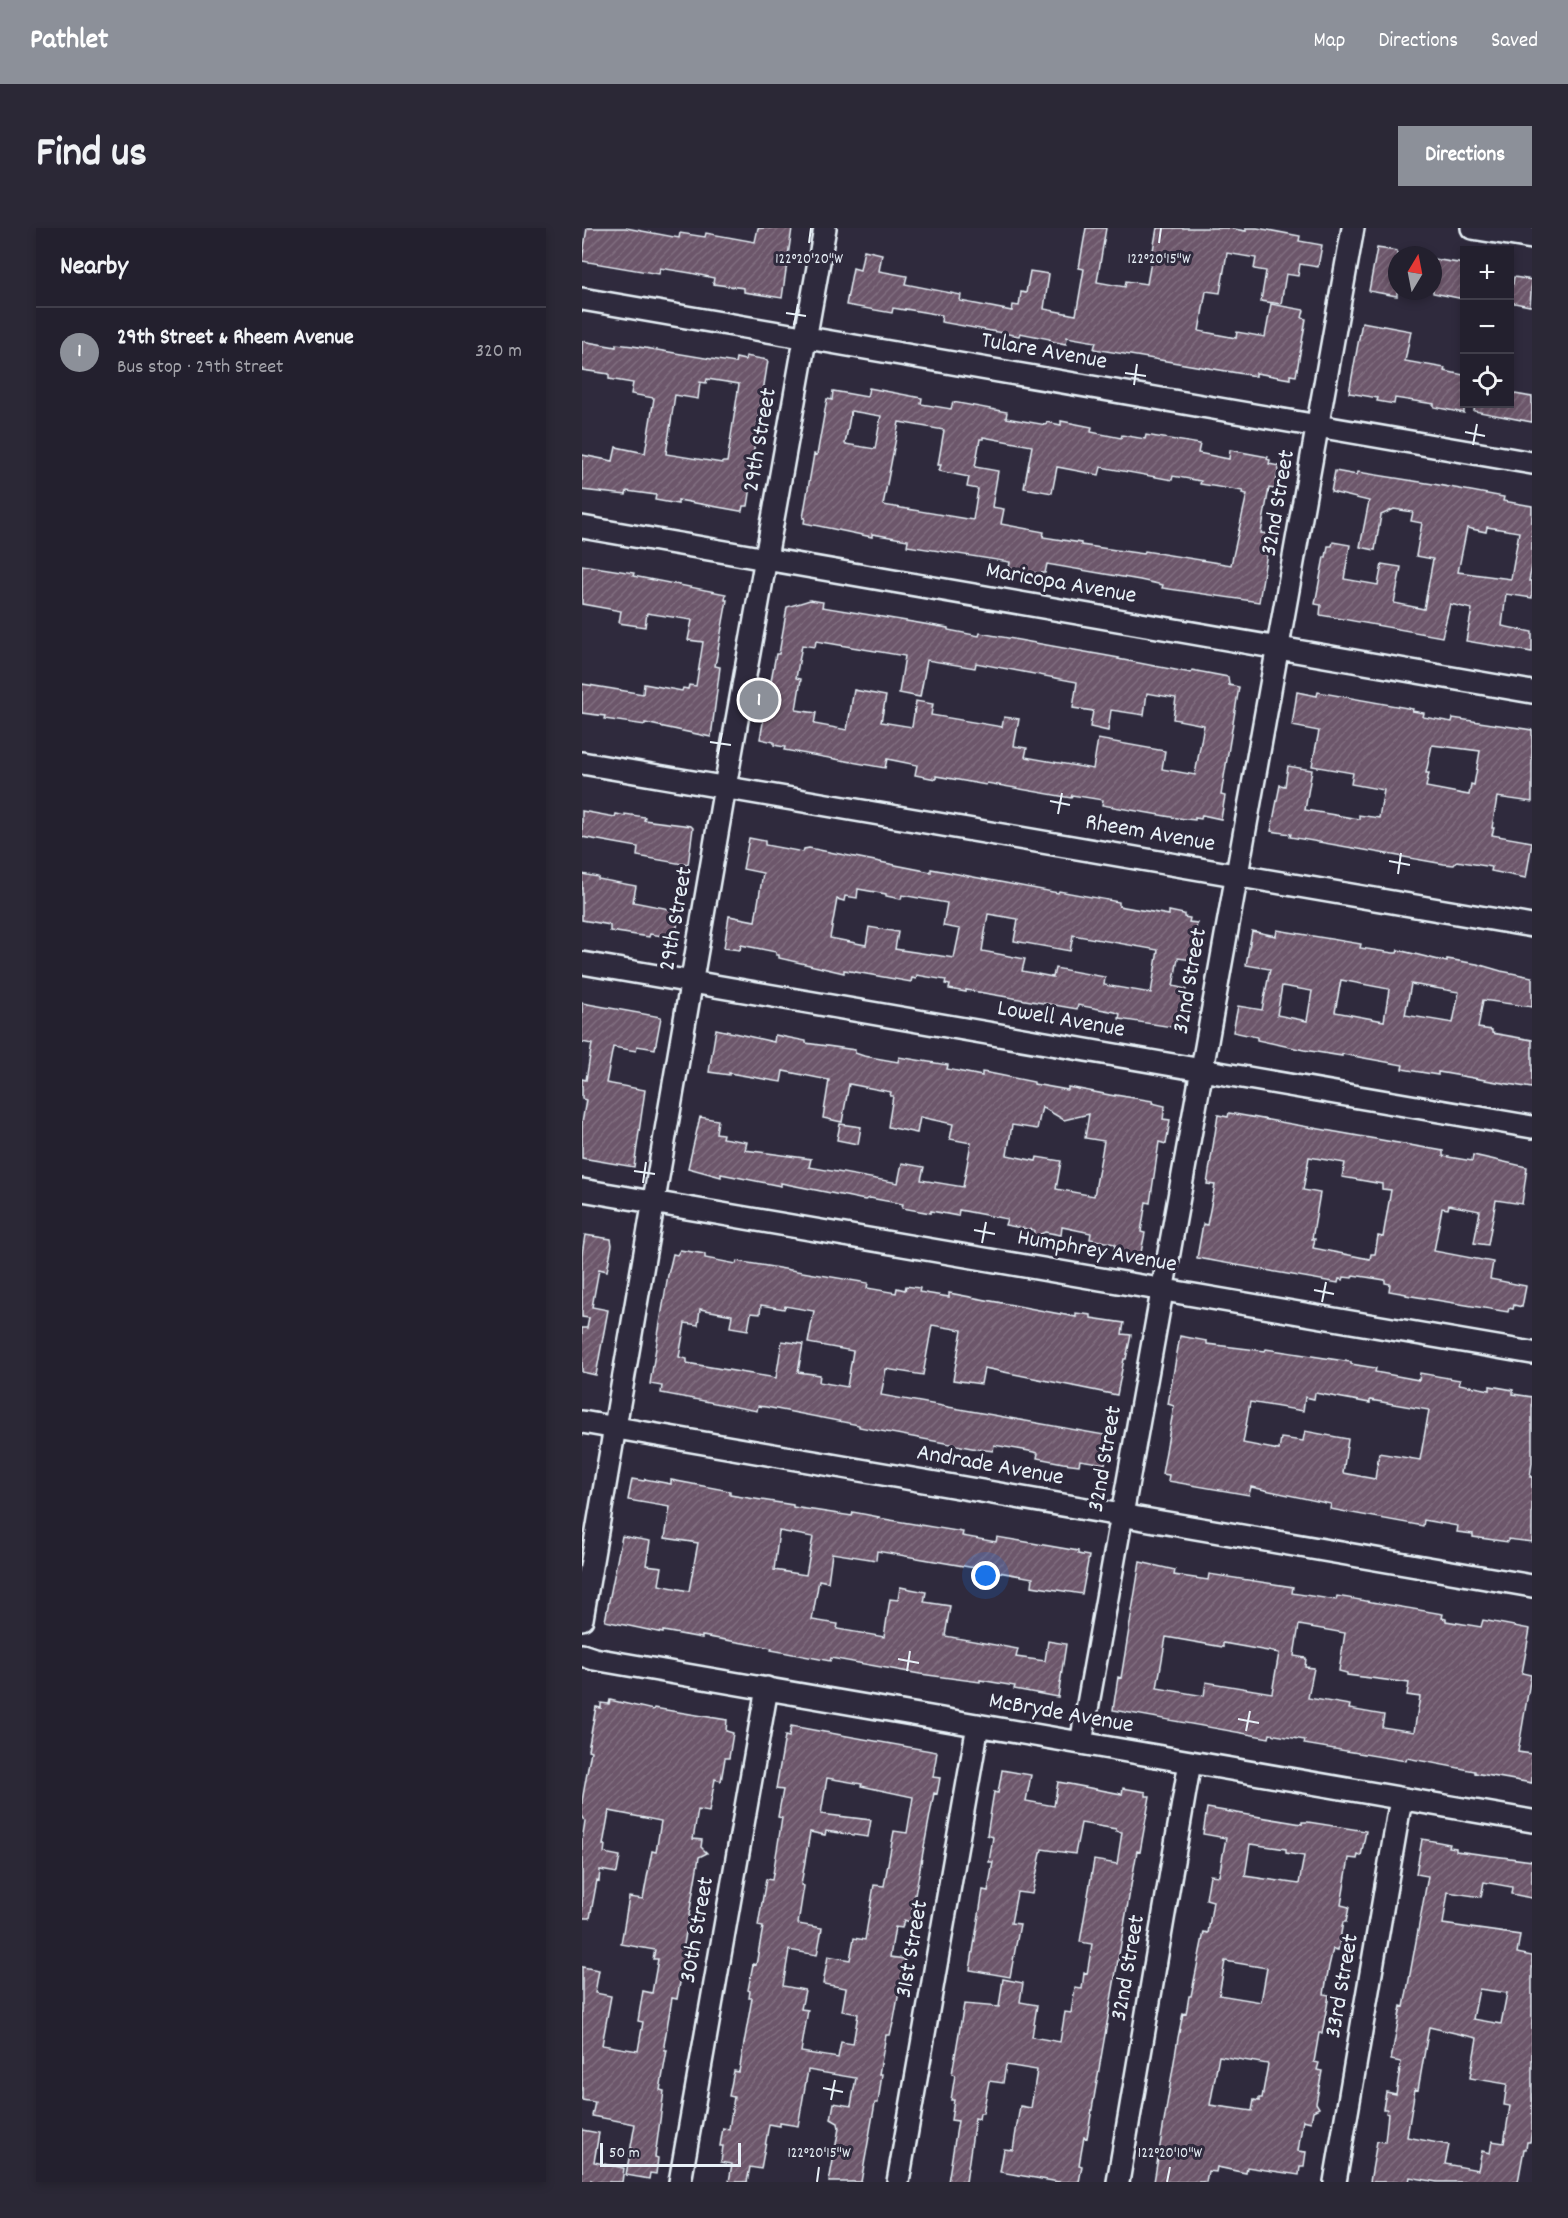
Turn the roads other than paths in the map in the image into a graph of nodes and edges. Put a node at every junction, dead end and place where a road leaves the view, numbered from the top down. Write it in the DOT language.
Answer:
graph roads {
  1 [pos="825,228"];
  2 [pos="1353,228"];
  3 [pos="1472,228"];
  4 [pos="1532,238"];
  5 [pos="582,299"];
  6 [pos="805,337"];
  7 [pos="1318,426"];
  8 [pos="1532,463"];
  9 [pos="582,527"];
  10 [pos="766,558"];
  11 [pos="1279,648"];
  12 [pos="1532,692"];
  13 [pos="582,763"];
  14 [pos="725,787"];
  15 [pos="1236,875"];
  16 [pos="1532,926"];
  17 [pos="582,963"];
  18 [pos="692,982"];
  19 [pos="1201,1070"];
  20 [pos="1532,1127"];
  21 [pos="582,1190"];
  22 [pos="653,1203"];
  23 [pos="1162,1289"];
  24 [pos="1532,1353"];
  25 [pos="582,1422"];
  26 [pos="615,1428"];
  27 [pos="1123,1515"];
  28 [pos="1532,1586"];
  29 [pos="582,1619"];
  30 [pos="582,1654"];
  31 [pos="766,1688"];
  32 [pos="978,1725"];
  33 [pos="1081,1743"];
  34 [pos="1190,1762"];
  35 [pos="1401,1799"];
  36 [pos="1532,1821"];
  37 [pos="680,2182"];
  38 [pos="898,2182"];
  39 [pos="1118,2182"];
  40 [pos="1335,2182"];
  1 -- 6 [label="street, 29th Street"];
  2 -- 7 [label="street, 32nd Street"];
  3 -- 4 [label="street"];
  5 -- 6 [label="street, Tulare Avenue"];
  6 -- 7 [label="street, Tulare Avenue"];
  6 -- 10 [label="street, 29th Street"];
  7 -- 8 [label="street, Tulare Avenue"];
  7 -- 11 [label="street, 32nd Street"];
  9 -- 10 [label="street, Maricopa Avenue"];
  10 -- 11 [label="street, Maricopa Avenue"];
  10 -- 14 [label="street, 29th Street"];
  11 -- 12 [label="street, Maricopa Avenue"];
  11 -- 15 [label="street, 32nd Street"];
  13 -- 14 [label="street, Rheem Avenue"];
  14 -- 15 [label="street, Rheem Avenue"];
  14 -- 18 [label="street, 29th Street"];
  15 -- 16 [label="street, Rheem Avenue"];
  15 -- 19 [label="street, 32nd Street"];
  17 -- 18 [label="street, Lowell Avenue"];
  18 -- 19 [label="street, Lowell Avenue"];
  18 -- 22 [label="street, 29th Street"];
  19 -- 20 [label="street, Lowell Avenue"];
  19 -- 23 [label="street, 32nd Street"];
  21 -- 22 [label="street, Humphrey Avenue"];
  22 -- 23 [label="street, Humphrey Avenue"];
  22 -- 26 [label="street, 29th Street"];
  23 -- 24 [label="street, Humphrey Avenue"];
  23 -- 27 [label="street, 32nd Street"];
  25 -- 26 [label="street, Andrade Avenue"];
  26 -- 27 [label="street, Andrade Avenue"];
  26 -- 29 [label="street, 29th Street"];
  27 -- 28 [label="street, Andrade Avenue"];
  27 -- 33 [label="street, 32nd Street"];
  30 -- 31 [label="street, McBryde Avenue"];
  31 -- 32 [label="street, McBryde Avenue"];
  31 -- 37 [label="street, 30th Street"];
  32 -- 33 [label="street, McBryde Avenue"];
  32 -- 38 [label="street, 31st Street"];
  33 -- 34 [label="street, McBryde Avenue"];
  34 -- 35 [label="street, McBryde Avenue"];
  34 -- 39 [label="street, 32nd Street"];
  35 -- 36 [label="street, McBryde Avenue"];
  35 -- 40 [label="street, 33rd Street"];
}
